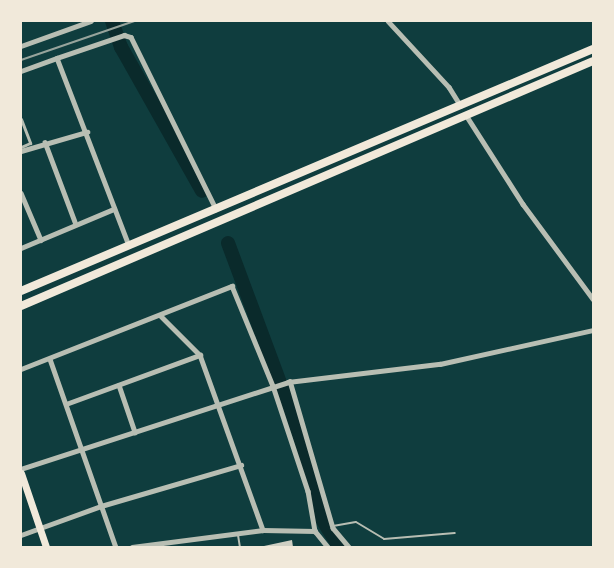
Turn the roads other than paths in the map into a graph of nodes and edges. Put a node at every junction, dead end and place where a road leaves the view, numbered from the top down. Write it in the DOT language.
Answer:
graph roads {
  1 [pos="92,21"];
  2 [pos="388,21"];
  3 [pos="21,46"];
  4 [pos="593,49"];
  5 [pos="57,58"];
  6 [pos="593,60"];
  7 [pos="21,71"];
  8 [pos="461,106"];
  9 [pos="466,115"];
  10 [pos="21,119"];
  11 [pos="87,132"];
  12 [pos="45,142"];
  13 [pos="21,149"];
  14 [pos="21,193"];
  15 [pos="114,209"];
  16 [pos="216,209"];
  17 [pos="75,222"];
  18 [pos="41,240"];
  19 [pos="129,246"];
  20 [pos="21,248"];
  21 [pos="21,291"];
  22 [pos="593,299"];
  23 [pos="21,306"];
  24 [pos="161,316"];
  25 [pos="593,330"];
  26 [pos="200,355"];
  27 [pos="50,359"];
  28 [pos="21,369"];
  29 [pos="289,381"];
  30 [pos="119,385"];
  31 [pos="274,386"];
  32 [pos="66,404"];
  33 [pos="220,405"];
  34 [pos="135,432"];
  35 [pos="81,449"];
  36 [pos="241,465"];
  37 [pos="21,471"];
  38 [pos="101,506"];
  39 [pos="333,526"];
  40 [pos="39,528"];
  41 [pos="263,530"];
  42 [pos="315,531"];
  43 [pos="238,533"];
  44 [pos="454,533"];
  45 [pos="21,535"];
  46 [pos="46,547"];
  47 [pos="116,547"];
  48 [pos="132,547"];
  49 [pos="240,547"];
  50 [pos="328,547"];
  51 [pos="349,547"];
  1 -- 3 [label="street"];
  2 -- 8 [label="street"];
  4 -- 8 [label="highway"];
  5 -- 7 [label="street"];
  5 -- 11 [label="street"];
  5 -- 16 [label="street"];
  6 -- 9 [label="highway"];
  8 -- 16 [label="highway"];
  9 -- 22 [label="street"];
  9 -- 23 [label="highway"];
  10 -- 13 [label="street"];
  11 -- 12 [label="street"];
  11 -- 15 [label="street"];
  12 -- 13 [label="street"];
  12 -- 17 [label="street"];
  14 -- 18 [label="street"];
  15 -- 17 [label="street"];
  15 -- 19 [label="street"];
  16 -- 19 [label="highway"];
  17 -- 18 [label="street"];
  18 -- 20 [label="street"];
  19 -- 21 [label="highway"];
  24 -- 26 [label="street"];
  24 -- 27 [label="street"];
  24 -- 31 [label="street"];
  25 -- 29 [label="street"];
  26 -- 30 [label="street"];
  26 -- 33 [label="street"];
  27 -- 28 [label="street"];
  27 -- 32 [label="street"];
  29 -- 31 [label="street"];
  29 -- 39 [label="street"];
  30 -- 32 [label="street"];
  30 -- 34 [label="street"];
  31 -- 33 [label="street"];
  31 -- 42 [label="street"];
  32 -- 35 [label="street"];
  33 -- 34 [label="street"];
  33 -- 36 [label="street"];
  34 -- 35 [label="street"];
  35 -- 37 [label="street"];
  35 -- 38 [label="street"];
  36 -- 38 [label="street"];
  36 -- 41 [label="street"];
  37 -- 40 [label="main road"];
  38 -- 40 [label="street"];
  38 -- 47 [label="street"];
  39 -- 44 [label="lane"];
  39 -- 51 [label="street"];
  40 -- 45 [label="street"];
  40 -- 46 [label="main road"];
  41 -- 42 [label="street"];
  41 -- 43 [label="street"];
  42 -- 50 [label="street"];
  43 -- 48 [label="street"];
  43 -- 49 [label="lane"];
}
